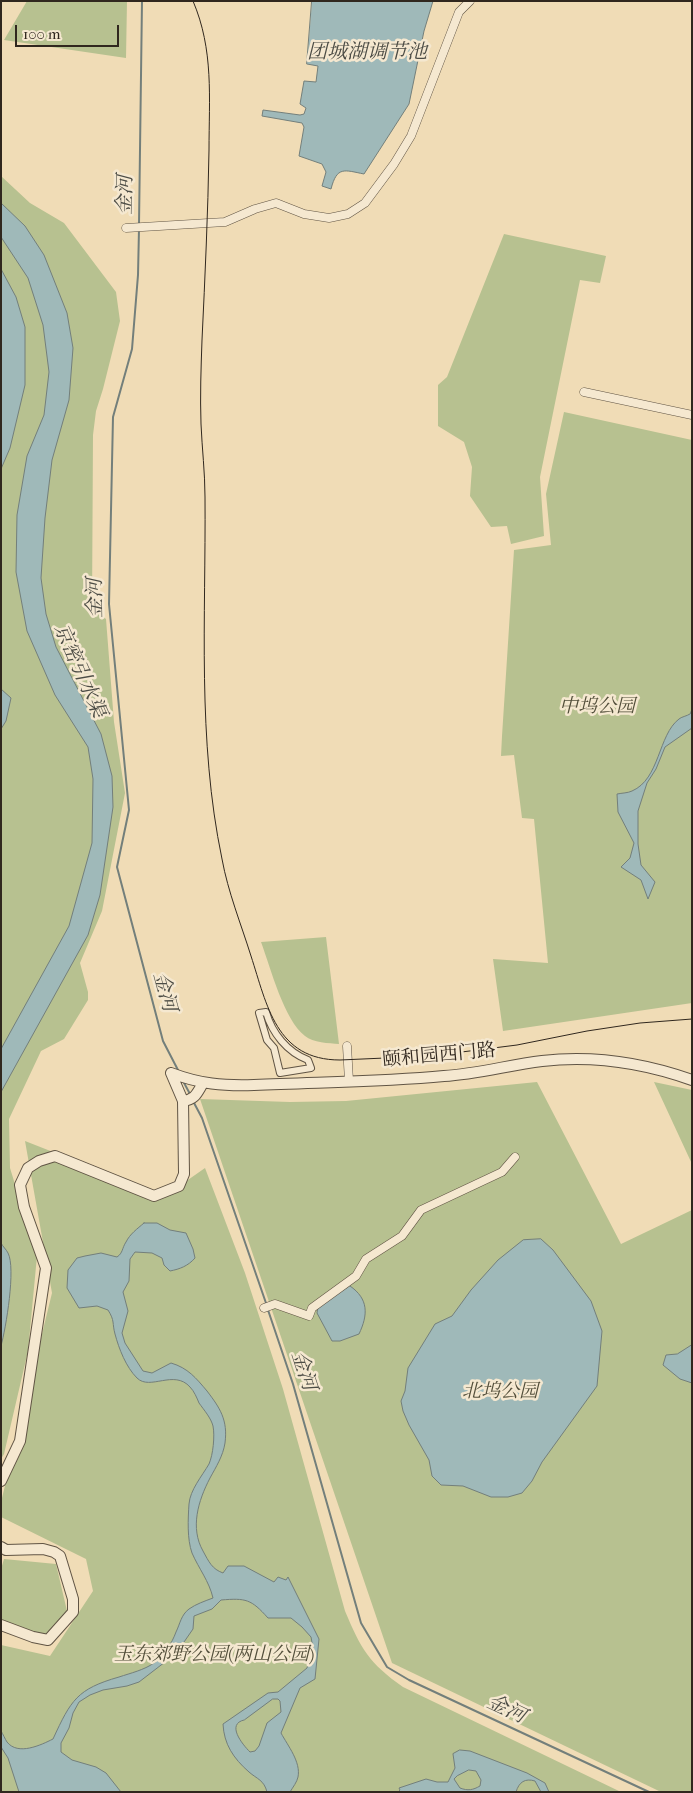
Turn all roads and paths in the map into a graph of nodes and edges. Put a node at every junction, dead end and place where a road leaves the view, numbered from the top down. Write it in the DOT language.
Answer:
graph roads {
  1 [pos="470,1"];
  2 [pos="129,228"];
  3 [pos="584,392"];
  4 [pos="692,415"];
  5 [pos="347,1046"];
  6 [pos="280,1073"];
  7 [pos="692,1080"];
  8 [pos="349,1081"];
  9 [pos="203,1083"];
  10 [pos="189,1100"];
  11 [pos="515,1157"];
  12 [pos="266,1307"];
  13 [pos="1,1481"];
  14 [pos="1,1547"];
  15 [pos="1,1625"];
  1 -- 2 [label="street"];
  3 -- 4 [label="street"];
  5 -- 8 [label="street"];
  6 -- 6 [label="street"];
  7 -- 8 [label="street, 颐和园西门路"];
  8 -- 9 [label="street, 颐和园西门路"];
  9 -- 10 [label="street"];
  9 -- 10 [label="street, 颐和园西门路"];
  10 -- 13 [label="street"];
  11 -- 12 [label="street"];
  14 -- 15 [label="street"];
}
